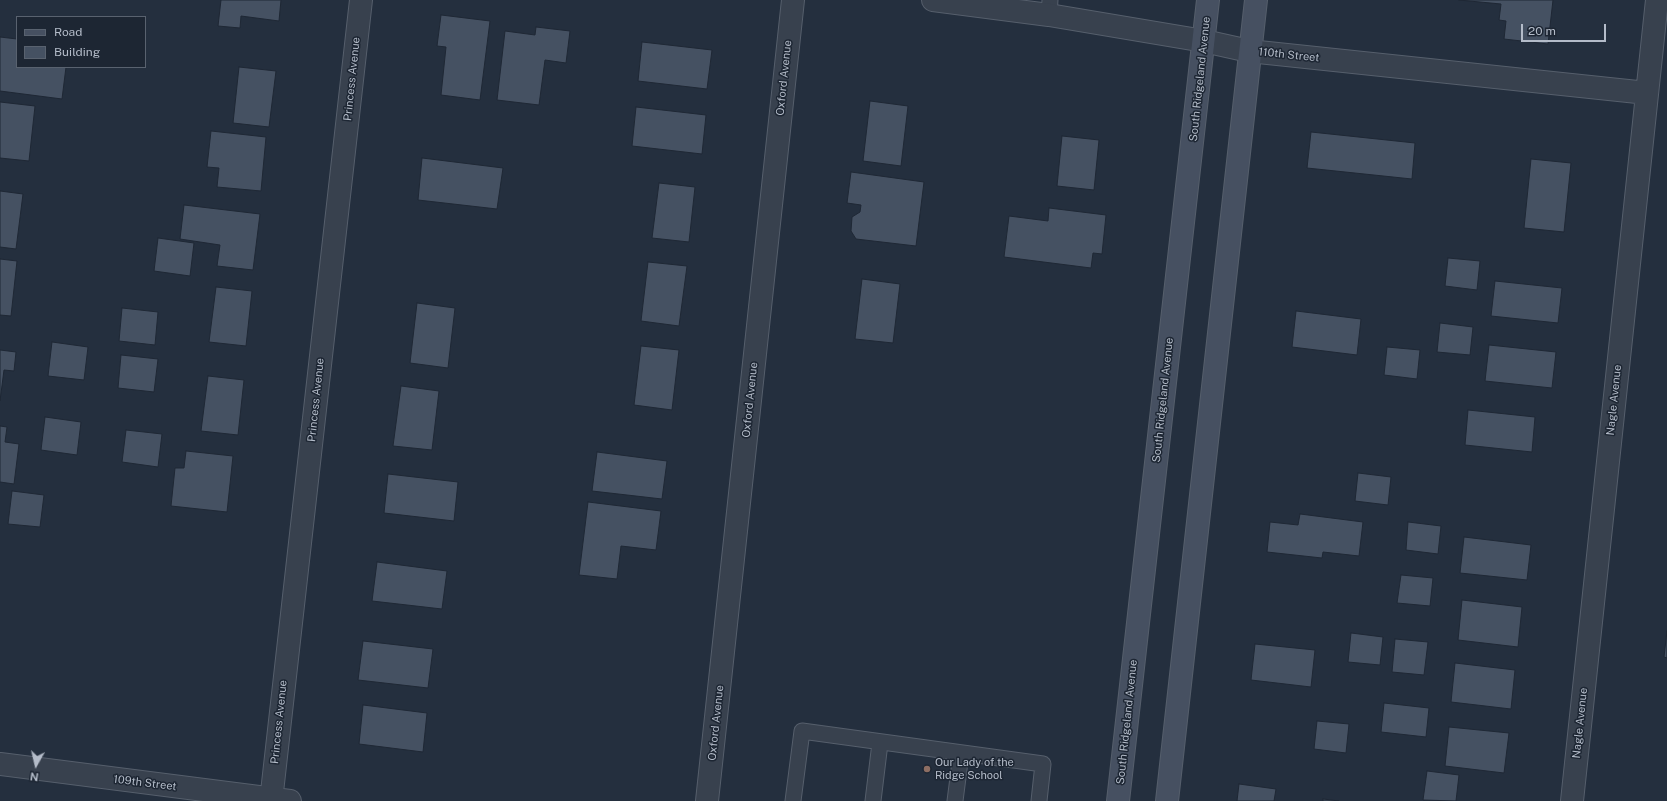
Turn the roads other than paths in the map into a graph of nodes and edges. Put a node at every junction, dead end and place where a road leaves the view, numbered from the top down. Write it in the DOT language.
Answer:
graph roads {
  1 [pos="360,0"];
  2 [pos="793,0"];
  3 [pos="933,0"];
  4 [pos="1208,0"];
  5 [pos="1256,0"];
  6 [pos="1657,0"];
  7 [pos="1050,8"];
  8 [pos="1204,41"];
  9 [pos="1249,51"];
  10 [pos="1647,93"];
  11 [pos="880,743"];
  12 [pos="961,754"];
  13 [pos="0,764"];
  14 [pos="277,800"];
  15 [pos="707,801"];
  16 [pos="793,801"];
  17 [pos="873,801"];
  18 [pos="955,801"];
  19 [pos="1039,801"];
  20 [pos="1118,801"];
  21 [pos="1167,801"];
  22 [pos="1572,801"];
  1 -- 14 [label="street, Princess Avenue"];
  2 -- 15 [label="street, Oxford Avenue"];
  3 -- 7 [label="street, 110th Street"];
  4 -- 8 [label="main road, South Ridgeland Avenue"];
  5 -- 9 [label="main road"];
  6 -- 10 [label="street, Nagle Avenue"];
  7 -- 8 [label="street, 110th Street"];
  8 -- 9 [label="street, 110th Street"];
  8 -- 20 [label="main road, South Ridgeland Avenue"];
  9 -- 10 [label="street, 110th Street"];
  9 -- 21 [label="main road"];
  10 -- 22 [label="street, Nagle Avenue"];
  11 -- 12 [label="lane"];
  11 -- 16 [label="lane"];
  11 -- 17 [label="lane"];
  12 -- 18 [label="lane"];
  12 -- 19 [label="lane"];
  13 -- 14 [label="street, 109th Street"];
}
